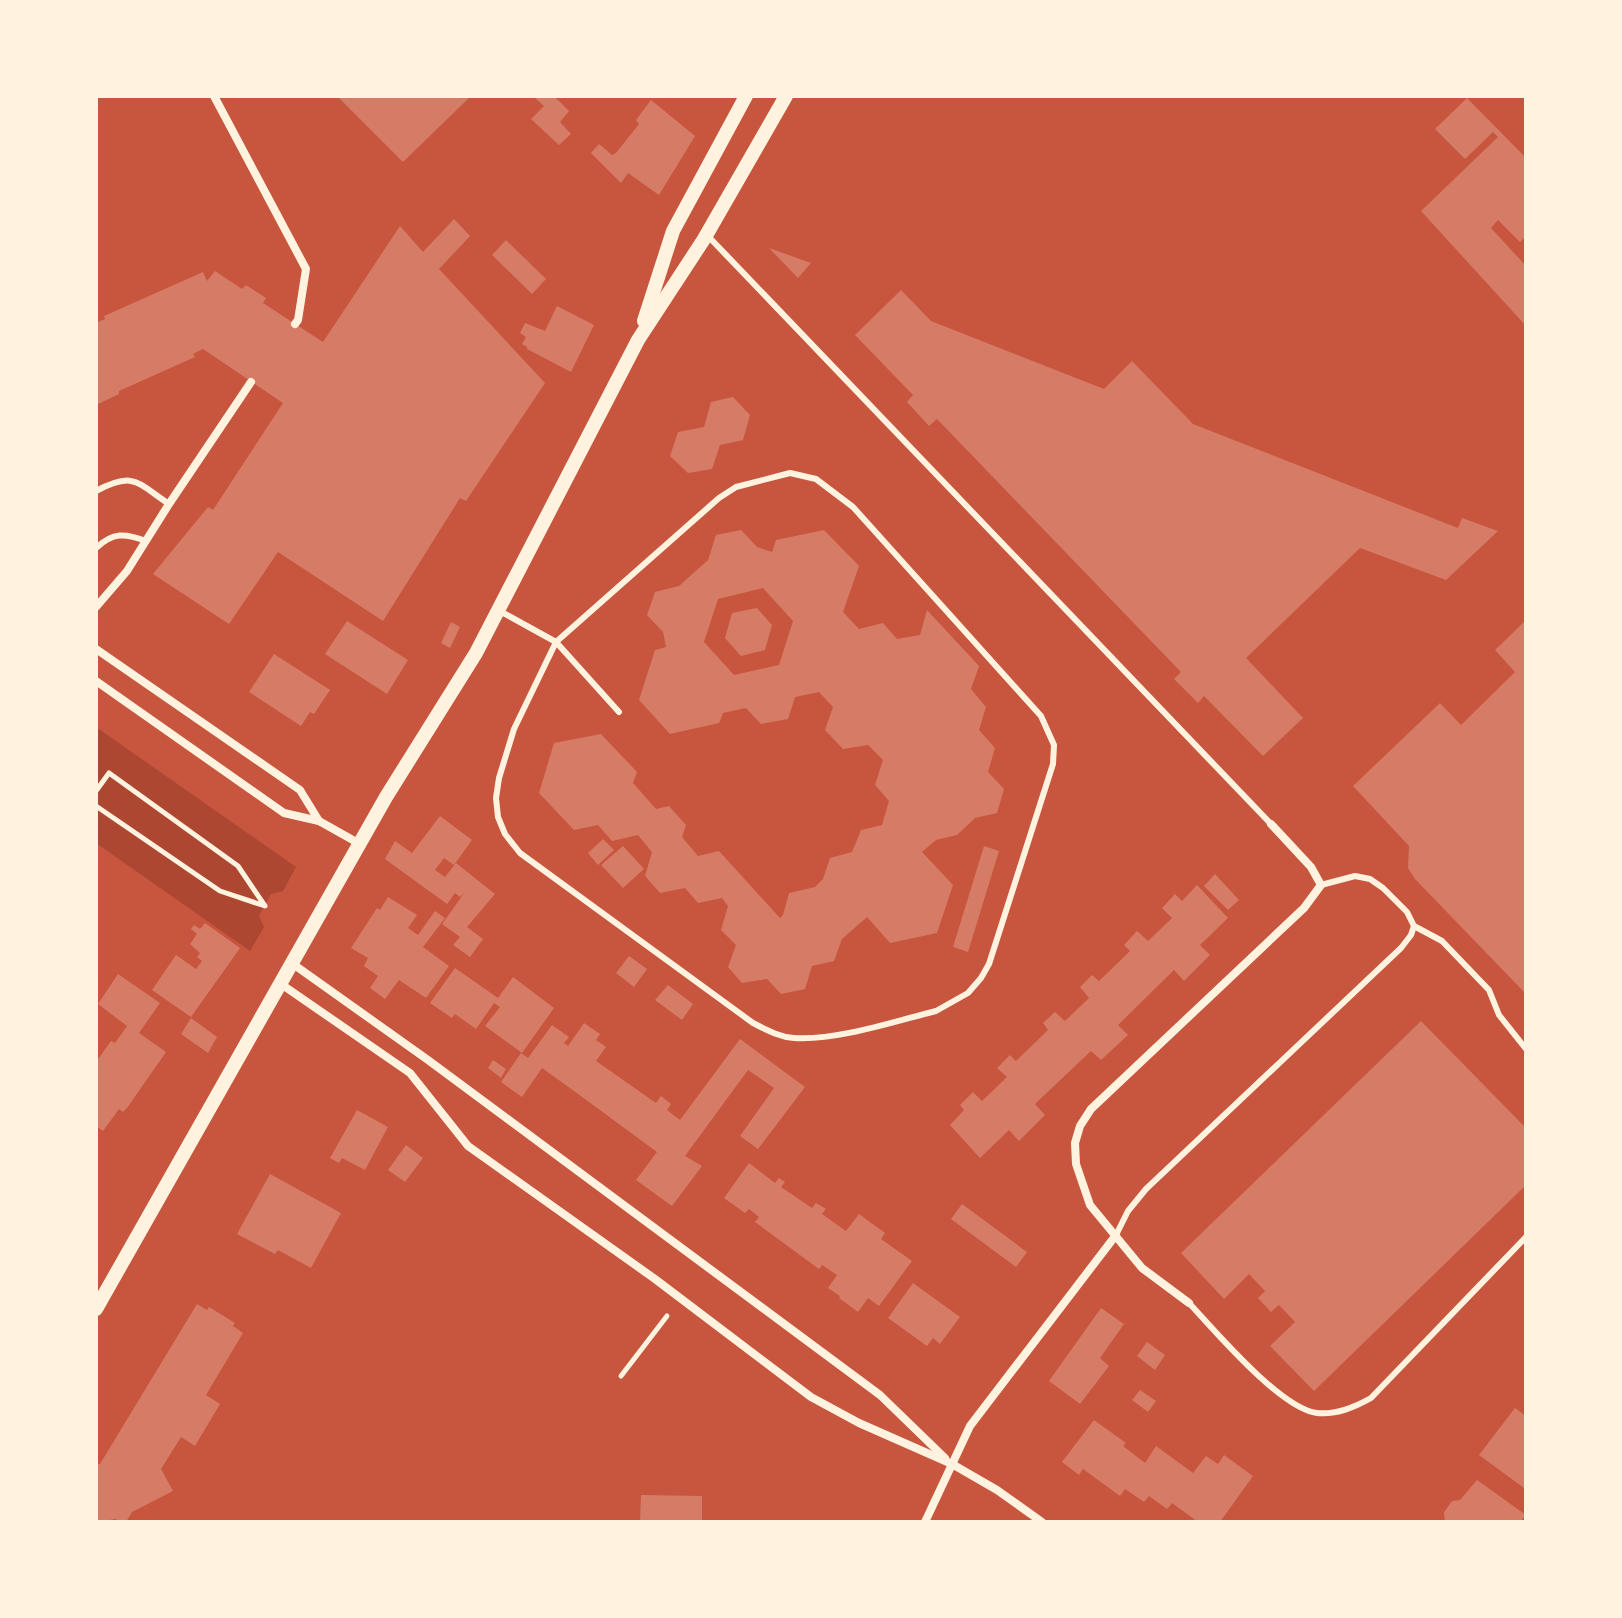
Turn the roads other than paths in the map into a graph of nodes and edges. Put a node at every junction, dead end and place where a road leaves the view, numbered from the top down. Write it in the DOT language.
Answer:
graph roads {
  1 [pos="214,96"];
  2 [pos="746,96"];
  3 [pos="786,96"];
  4 [pos="707,235"];
  5 [pos="295,324"];
  6 [pos="638,340"];
  7 [pos="251,382"];
  8 [pos="96,491"];
  9 [pos="169,504"];
  10 [pos="146,541"];
  11 [pos="96,548"];
  12 [pos="96,607"];
  13 [pos="498,610"];
  14 [pos="556,642"];
  15 [pos="96,649"];
  16 [pos="96,681"];
  17 [pos="619,712"];
  18 [pos="319,821"];
  19 [pos="1271,824"];
  20 [pos="360,844"];
  21 [pos="1321,885"];
  22 [pos="1414,926"];
  23 [pos="293,964"];
  24 [pos="281,984"];
  25 [pos="1526,1049"];
  26 [pos="1116,1235"];
  27 [pos="1526,1237"];
  28 [pos="1189,1303"];
  29 [pos="96,1309"];
  30 [pos="952,1464"];
  31 [pos="925,1522"];
  32 [pos="1042,1522"];
  1 -- 5 [label="street"];
  2 -- 6 [label="street"];
  3 -- 4 [label="street"];
  4 -- 6 [label="street"];
  4 -- 19 [label="lane"];
  6 -- 13 [label="street"];
  7 -- 9 [label="street"];
  8 -- 9 [label="lane"];
  9 -- 10 [label="street"];
  10 -- 11 [label="lane"];
  10 -- 12 [label="street"];
  13 -- 14 [label="lane"];
  13 -- 20 [label="street"];
  14 -- 14 [label="lane"];
  14 -- 17 [label="lane"];
  15 -- 18 [label="street"];
  16 -- 18 [label="street"];
  18 -- 20 [label="street"];
  19 -- 21 [label="street"];
  20 -- 23 [label="street"];
  21 -- 22 [label="lane"];
  21 -- 26 [label="street"];
  22 -- 25 [label="lane"];
  22 -- 26 [label="lane"];
  23 -- 24 [label="street"];
  23 -- 30 [label="street"];
  24 -- 29 [label="street"];
  24 -- 30 [label="street"];
  26 -- 28 [label="street"];
  26 -- 30 [label="street"];
  27 -- 28 [label="lane"];
  30 -- 31 [label="street"];
  30 -- 32 [label="street"];
}
